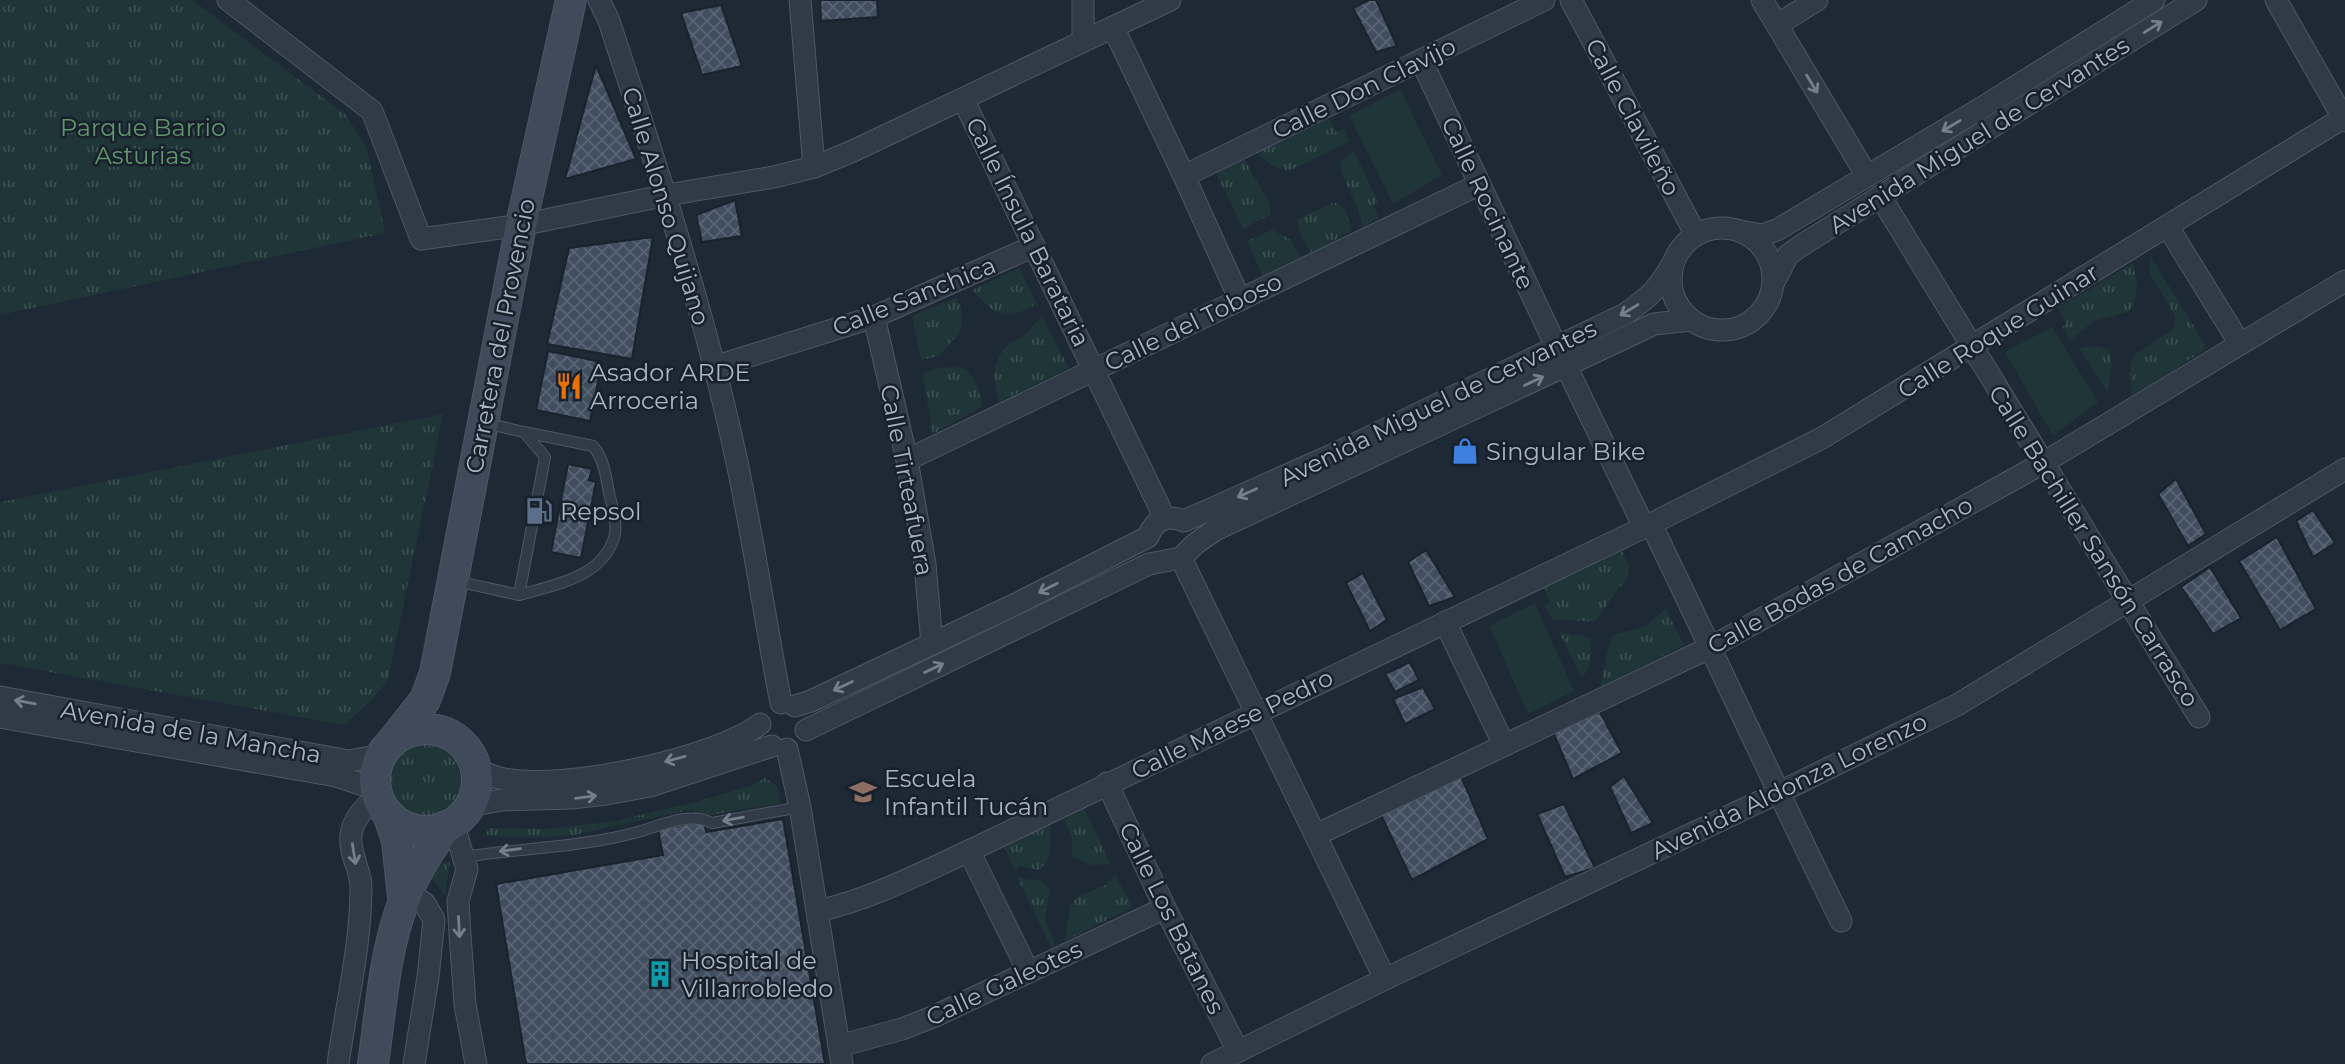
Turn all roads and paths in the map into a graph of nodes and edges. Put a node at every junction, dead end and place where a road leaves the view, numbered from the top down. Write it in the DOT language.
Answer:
graph roads {
  1 [pos="228,0"];
  2 [pos="571,0"];
  3 [pos="599,0"];
  4 [pos="800,0"];
  5 [pos="1083,0"];
  6 [pos="1170,0"];
  7 [pos="1544,0"];
  8 [pos="1571,0"];
  9 [pos="1762,0"];
  10 [pos="1817,0"];
  11 [pos="2154,0"];
  12 [pos="2196,0"];
  13 [pos="2276,0"];
  14 [pos="1777,25"];
  15 [pos="1113,27"];
  16 [pos="1083,41"];
  17 [pos="1421,60"];
  18 [pos="963,99"];
  19 [pos="2344,119"];
  20 [pos="814,167"];
  21 [pos="1184,176"];
  22 [pos="1867,176"];
  23 [pos="1478,185"];
  24 [pos="667,195"];
  25 [pos="1880,197"];
  26 [pos="521,225"];
  27 [pos="2168,227"];
  28 [pos="1745,232"];
  29 [pos="1696,235"];
  30 [pos="1034,246"];
  31 [pos="1674,261"];
  32 [pos="2345,281"];
  33 [pos="1774,282"];
  34 [pos="1240,300"];
  35 [pos="874,317"];
  36 [pos="1691,320"];
  37 [pos="2240,344"];
  38 [pos="1556,346"];
  39 [pos="1972,348"];
  40 [pos="1566,366"];
  41 [pos="714,367"];
  42 [pos="1095,369"];
  43 [pos="483,423"];
  44 [pos="524,432"];
  45 [pos="907,460"];
  46 [pos="2043,463"];
  47 [pos="2345,469"];
  48 [pos="1174,520"];
  49 [pos="1647,525"];
  50 [pos="1148,537"];
  51 [pos="1181,554"];
  52 [pos="453,580"];
  53 [pos="519,595"];
  54 [pos="2130,601"];
  55 [pos="1445,622"];
  56 [pos="932,644"];
  57 [pos="1711,647"];
  58 [pos="435,673"];
  59 [pos="0,697"];
  60 [pos="788,705"];
  61 [pos="1256,712"];
  62 [pos="0,717"];
  63 [pos="2199,717"];
  64 [pos="760,724"];
  65 [pos="806,730"];
  66 [pos="1504,745"];
  67 [pos="780,748"];
  68 [pos="386,749"];
  69 [pos="467,753"];
  70 [pos="1107,783"];
  71 [pos="1778,793"];
  72 [pos="380,799"];
  73 [pos="800,807"];
  74 [pos="456,818"];
  75 [pos="1316,835"];
  76 [pos="969,851"];
  77 [pos="466,860"];
  78 [pos="406,896"];
  79 [pos="1165,908"];
  80 [pos="818,911"];
  81 [pos="1841,921"];
  82 [pos="1028,971"];
  83 [pos="1385,979"];
  84 [pos="1238,1051"];
  85 [pos="841,1055"];
  86 [pos="338,1064"];
  87 [pos="373,1064"];
  88 [pos="414,1064"];
  89 [pos="476,1064"];
  90 [pos="1212,1064"];
  1 -- 26 [label="street"];
  2 -- 26 [label="street, Carretera del Provencio"];
  3 -- 24 [label="street, Calle Alonso Quijano"];
  4 -- 20 [label="street"];
  5 -- 16 [label="street"];
  6 -- 15 [label="street"];
  7 -- 17 [label="street, Calle Don Clavijo"];
  8 -- 29 [label="street, Calle Clavileño"];
  9 -- 14 [label="street"];
  10 -- 14 [label="street"];
  11 -- 22 [label="street, Avenida Miguel de Cervantes, one-way"];
  25 -- 12 [label="street, Avenida Miguel de Cervantes, one-way"];
  13 -- 19 [label="street"];
  14 -- 22 [label="street, one-way"];
  15 -- 16 [label="street"];
  15 -- 21 [label="street"];
  16 -- 18 [label="street"];
  17 -- 21 [label="street, Calle Don Clavijo"];
  17 -- 23 [label="street, Calle Rocinante"];
  18 -- 20 [label="street"];
  18 -- 30 [label="street, Calle Ínsula Barataria"];
  19 -- 27 [label="street, Calle Roque Guinar"];
  20 -- 24 [label="street"];
  21 -- 34 [label="street"];
  22 -- 28 [label="street, Avenida Miguel de Cervantes"];
  23 -- 34 [label="street, Calle del Toboso"];
  23 -- 38 [label="street, Calle Rocinante"];
  24 -- 26 [label="street"];
  24 -- 41 [label="street, Calle Alonso Quijano"];
  25 -- 33 [label="street, Avenida Miguel de Cervantes"];
  25 -- 39 [label="street, Calle Bachiller Sansón Carrasco"];
  26 -- 43 [label="street, Carretera del Provencio"];
  27 -- 37 [label="street"];
  27 -- 39 [label="street, Calle Roque Guinar"];
  28 -- 29 [label="street"];
  28 -- 33 [label="street"];
  29 -- 31 [label="street"];
  30 -- 35 [label="street, Calle Sanchica"];
  30 -- 42 [label="street, Calle Ínsula Barataria"];
  31 -- 36 [label="street"];
  31 -- 38 [label="street, Avenida Miguel de Cervantes, one-way"];
  32 -- 37 [label="street, Calle Bodas de Camacho"];
  33 -- 36 [label="street"];
  34 -- 42 [label="street, Calle del Toboso"];
  35 -- 41 [label="street, Calle Sanchica"];
  35 -- 45 [label="street, Calle Tirteafuera"];
  36 -- 40 [label="street, Avenida Miguel de Cervantes"];
  37 -- 46 [label="street, Calle Bodas de Camacho"];
  38 -- 48 [label="street, Avenida Miguel de Cervantes, one-way"];
  39 -- 46 [label="street, Calle Bachiller Sansón Carrasco"];
  39 -- 49 [label="street, Calle Roque Guinar"];
  40 -- 49 [label="street"];
  51 -- 40 [label="street, Avenida Miguel de Cervantes, one-way"];
  41 -- 60 [label="street, Calle Alonso Quijano"];
  42 -- 45 [label="street, Calle del Toboso"];
  42 -- 48 [label="street, Calle Ínsula Barataria"];
  43 -- 44 [label="lane"];
  43 -- 52 [label="street, Carretera del Provencio"];
  44 -- 53 [label="lane"];
  44 -- 53 [label="lane"];
  45 -- 56 [label="street, Calle Tirteafuera"];
  46 -- 54 [label="street, Calle Bachiller Sansón Carrasco"];
  46 -- 57 [label="street, Calle Bodas de Camacho"];
  47 -- 54 [label="street, Avenida Aldonza Lorenzo"];
  48 -- 50 [label="street, Avenida Miguel de Cervantes"];
  48 -- 51 [label="street"];
  49 -- 55 [label="street, Calle Maese Pedro"];
  49 -- 57 [label="street"];
  50 -- 51 [label="street"];
  50 -- 56 [label="street, Avenida Miguel de Cervantes, one-way"];
  51 -- 61 [label="street"];
  65 -- 51 [label="street, Avenida Miguel de Cervantes, one-way"];
  52 -- 53 [label="lane"];
  52 -- 58 [label="street, Carretera del Provencio"];
  54 -- 63 [label="street, Calle Bachiller Sansón Carrasco"];
  54 -- 71 [label="street, Avenida Aldonza Lorenzo"];
  55 -- 61 [label="street, Calle Maese Pedro"];
  55 -- 66 [label="street"];
  56 -- 60 [label="street, Avenida Miguel de Cervantes, one-way"];
  57 -- 66 [label="street, Calle Bodas de Camacho"];
  57 -- 71 [label="street"];
  58 -- 68 [label="street, Carretera del Provencio"];
  58 -- 69 [label="street, Carretera del Provencio"];
  68 -- 59 [label="street, Avenida de la Mancha, one-way"];
  60 -- 64 [label="street"];
  60 -- 65 [label="street"];
  61 -- 70 [label="street, Calle Maese Pedro"];
  61 -- 75 [label="street"];
  62 -- 72 [label="street, Avenida de la Mancha"];
  64 -- 67 [label="street"];
  64 -- 69 [label="street, one-way"];
  65 -- 67 [label="street"];
  66 -- 75 [label="street, Calle Bodas de Camacho"];
  67 -- 73 [label="street"];
  74 -- 67 [label="street, one-way"];
  68 -- 69 [label="street"];
  68 -- 72 [label="street"];
  69 -- 74 [label="street"];
  70 -- 76 [label="street, Calle Maese Pedro"];
  70 -- 79 [label="street, Calle Los Batanes"];
  71 -- 81 [label="street"];
  71 -- 83 [label="street, Avenida Aldonza Lorenzo"];
  72 -- 74 [label="street"];
  72 -- 78 [label="street"];
  72 -- 86 [label="street, one-way"];
  73 -- 77 [label="lane, one-way"];
  73 -- 80 [label="street"];
  74 -- 77 [label="street"];
  74 -- 78 [label="street"];
  75 -- 83 [label="street"];
  76 -- 80 [label="street, Calle Maese Pedro"];
  76 -- 82 [label="street"];
  77 -- 89 [label="street, one-way"];
  78 -- 87 [label="street"];
  78 -- 88 [label="street"];
  79 -- 82 [label="street, Calle Galeotes"];
  79 -- 84 [label="street, Calle Los Batanes"];
  80 -- 85 [label="street"];
  82 -- 85 [label="street, Calle Galeotes"];
  83 -- 84 [label="street, Avenida Aldonza Lorenzo"];
  84 -- 90 [label="street, Avenida Aldonza Lorenzo"];
}
